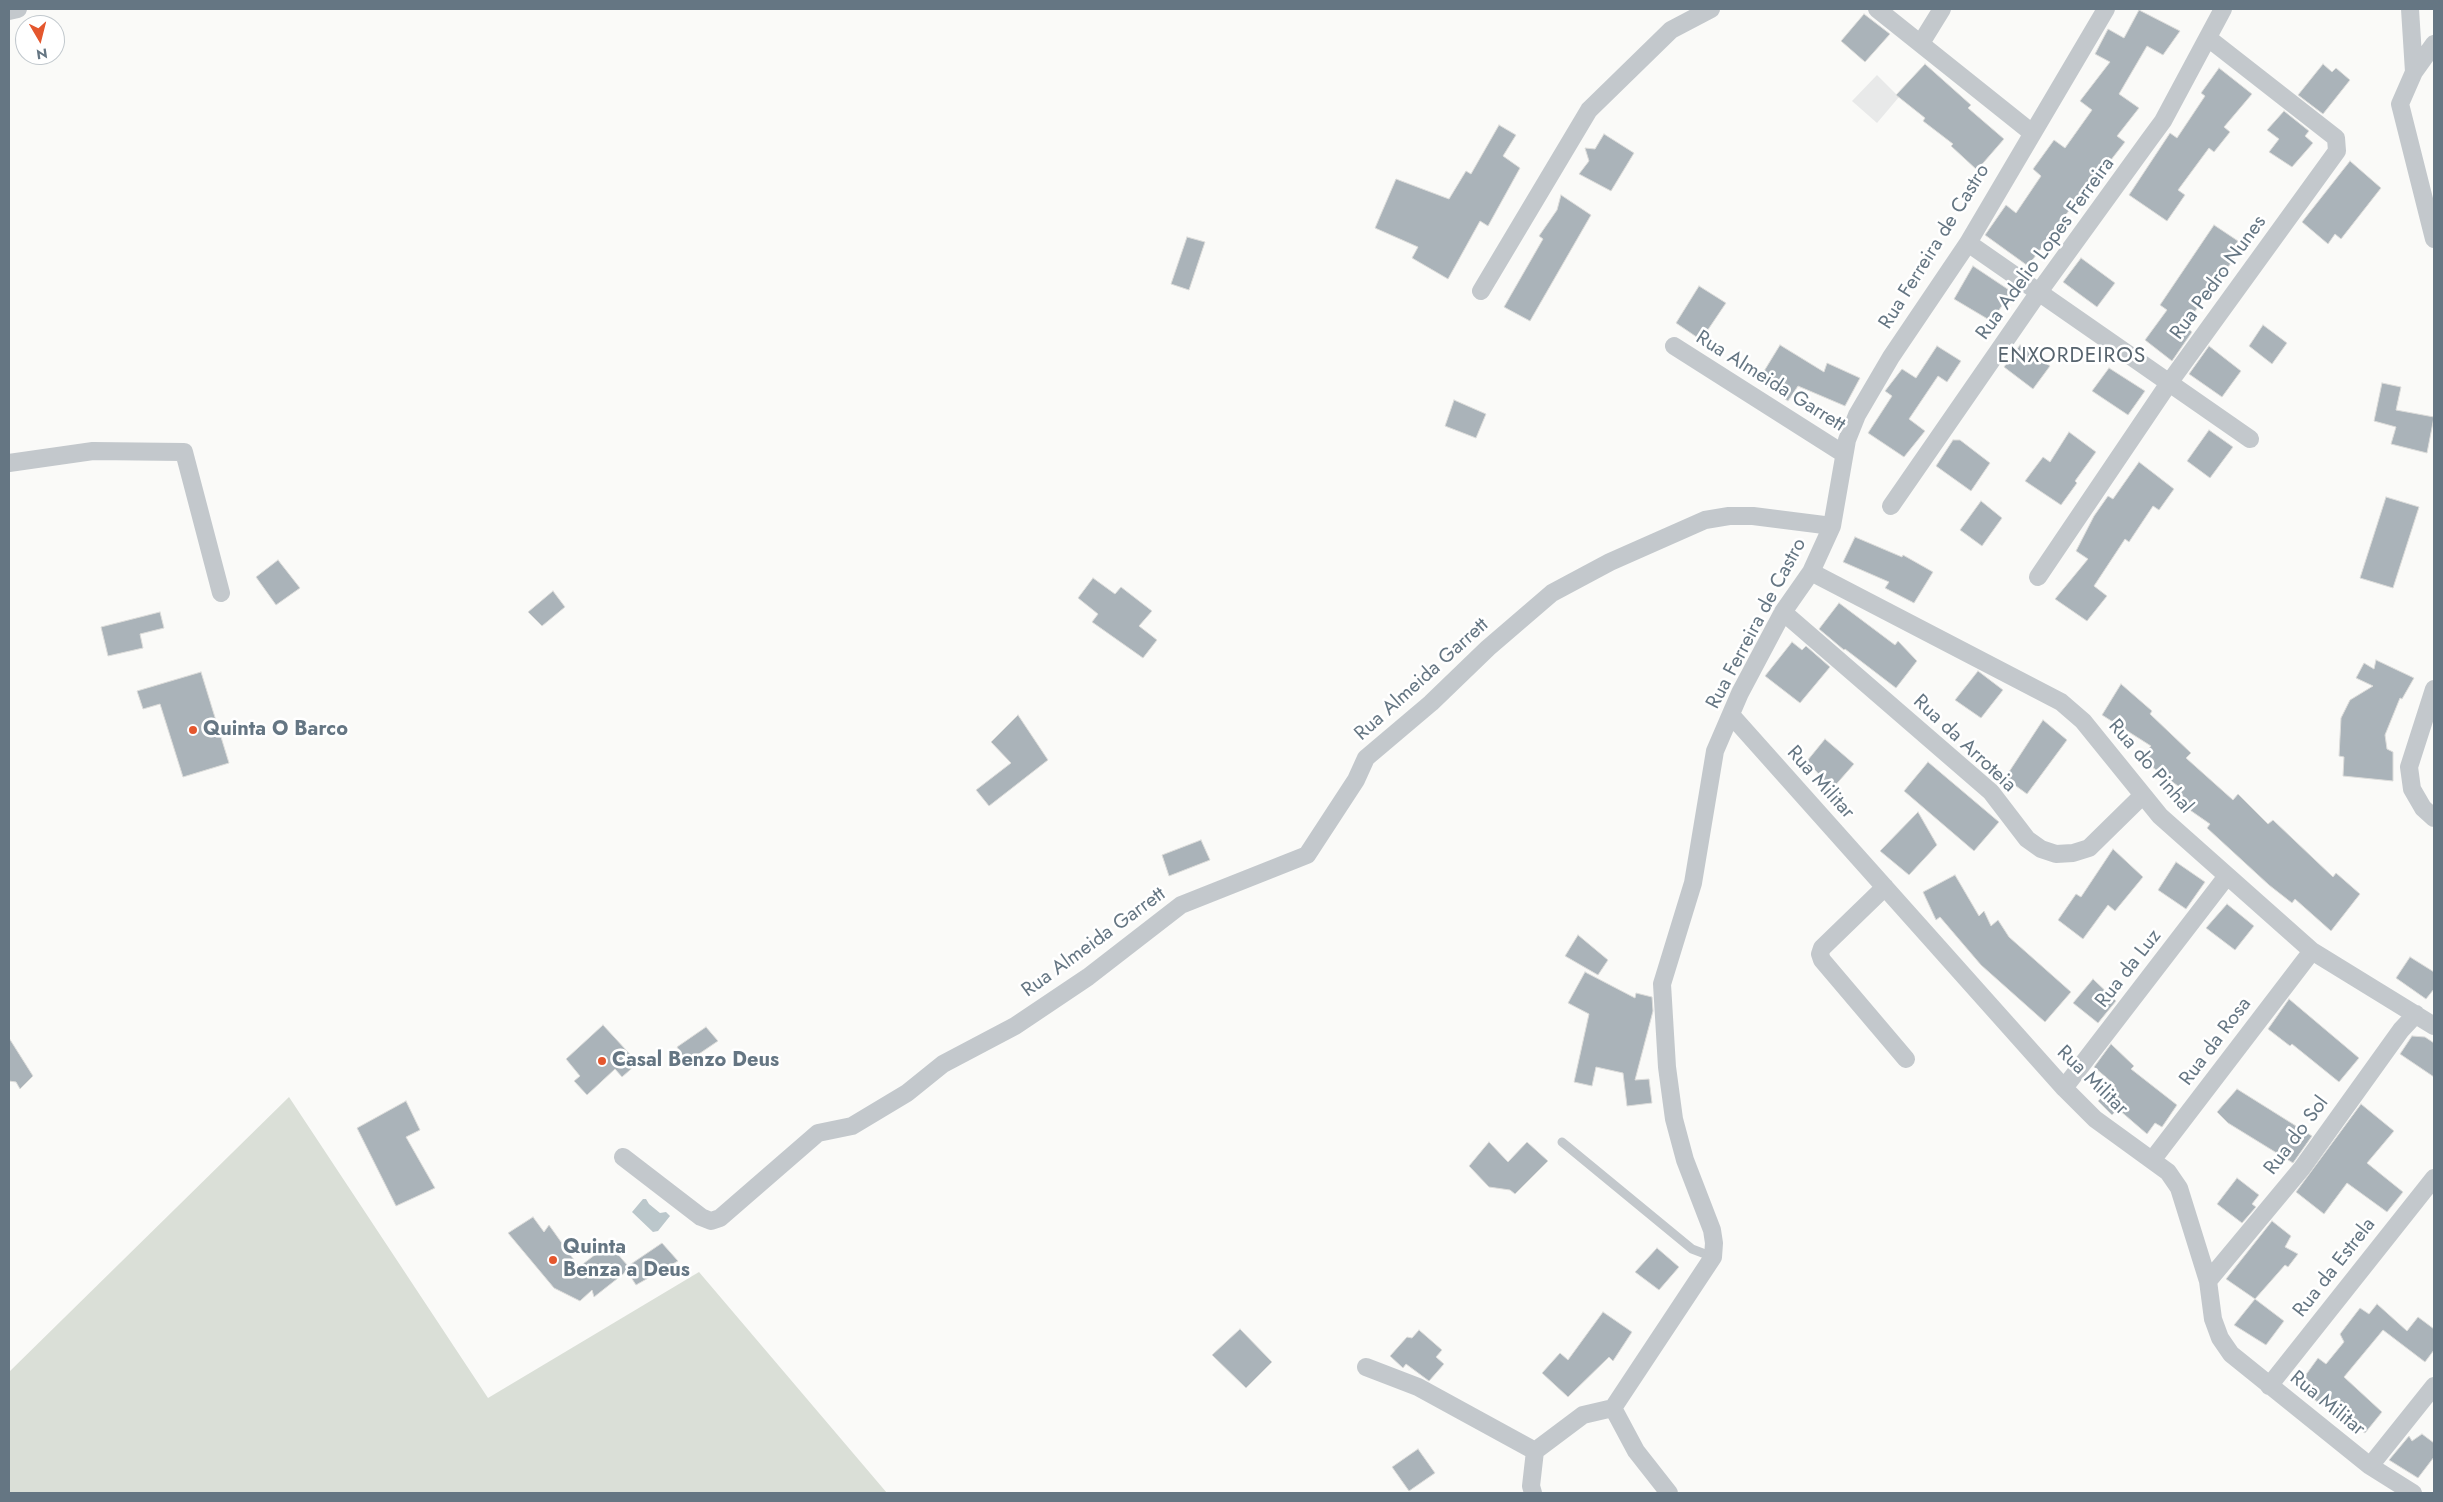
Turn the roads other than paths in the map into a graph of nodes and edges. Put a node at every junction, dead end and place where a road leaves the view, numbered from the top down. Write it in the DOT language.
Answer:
graph roads {
  1 [pos="18,9"];
  2 [pos="1711,9"];
  3 [pos="1877,9"];
  4 [pos="1942,9"];
  5 [pos="2106,9"];
  6 [pos="2223,9"];
  7 [pos="2410,9"];
  8 [pos="9,10"];
  9 [pos="2208,38"];
  10 [pos="1921,43"];
  11 [pos="2434,44"];
  12 [pos="2414,72"];
  13 [pos="2031,132"];
  14 [pos="2434,239"];
  15 [pos="1968,243"];
  16 [pos="1481,291"];
  17 [pos="2040,292"];
  18 [pos="1674,346"];
  19 [pos="2169,383"];
  20 [pos="2250,439"];
  21 [pos="1844,454"];
  22 [pos="9,463"];
  23 [pos="1891,506"];
  24 [pos="1832,526"];
  25 [pos="1811,572"];
  26 [pos="2038,577"];
  27 [pos="222,592"];
  28 [pos="1783,612"];
  29 [pos="2434,690"];
  30 [pos="1732,716"];
  31 [pos="2143,795"];
  32 [pos="2434,818"];
  33 [pos="2227,876"];
  34 [pos="1885,887"];
  35 [pos="2312,951"];
  36 [pos="2416,1014"];
  37 [pos="2434,1026"];
  38 [pos="1906,1059"];
  39 [pos="2064,1088"];
  40 [pos="1562,1142"];
  41 [pos="624,1157"];
  42 [pos="2153,1159"];
  43 [pos="2434,1178"];
  44 [pos="1712,1257"];
  45 [pos="2208,1281"];
  46 [pos="1366,1367"];
  47 [pos="2269,1386"];
  48 [pos="2434,1386"];
  49 [pos="1613,1408"];
  50 [pos="1535,1451"];
  51 [pos="2370,1466"];
  52 [pos="1533,1493"];
  53 [pos="1669,1493"];
  54 [pos="2413,1493"];
  1 -- 8 [label="street"];
  2 -- 16 [label="street"];
  3 -- 10 [label="street"];
  4 -- 10 [label="street"];
  5 -- 13 [label="street, Rua Ferreira de Castro"];
  6 -- 9 [label="street, Rua Adelio Lopes Ferreira"];
  7 -- 12 [label="street"];
  9 -- 17 [label="street, Rua Adelio Lopes Ferreira"];
  9 -- 19 [label="street, Rua Pedro Nunes"];
  10 -- 13 [label="street"];
  11 -- 12 [label="street"];
  12 -- 14 [label="street"];
  13 -- 15 [label="street, Rua Ferreira de Castro"];
  15 -- 17 [label="street"];
  15 -- 21 [label="street, Rua Ferreira de Castro"];
  17 -- 19 [label="street"];
  17 -- 23 [label="street, Rua Adelio Lopes Ferreira"];
  18 -- 21 [label="street, Rua Almeida Garrett"];
  19 -- 20 [label="street"];
  19 -- 26 [label="street, Rua Pedro Nunes"];
  21 -- 24 [label="street, Rua Ferreira de Castro"];
  22 -- 27 [label="street"];
  24 -- 25 [label="street, Rua Ferreira de Castro"];
  24 -- 41 [label="street, Rua Almeida Garrett"];
  25 -- 28 [label="street, Rua Ferreira de Castro"];
  25 -- 31 [label="street, Rua do Pinhal"];
  28 -- 30 [label="street, Rua Ferreira de Castro"];
  28 -- 31 [label="street, Rua da Arroteia"];
  29 -- 32 [label="street"];
  30 -- 34 [label="street, Rua Militar"];
  30 -- 44 [label="street, Rua Ferreira de Castro"];
  31 -- 33 [label="street, Rua do Pinhal"];
  33 -- 35 [label="street, Rua do Pinhal"];
  33 -- 39 [label="street, Rua da Luz"];
  34 -- 38 [label="street"];
  34 -- 39 [label="street, Rua Militar"];
  35 -- 36 [label="street, Rua do Pinhal"];
  35 -- 42 [label="street, Rua da Rosa"];
  36 -- 37 [label="street, Rua do Pinhal"];
  36 -- 45 [label="street, Rua do Sol"];
  39 -- 42 [label="street, Rua Militar"];
  40 -- 44 [label="lane"];
  42 -- 45 [label="street, Rua Militar"];
  43 -- 47 [label="street, Rua da Estrela"];
  44 -- 49 [label="street"];
  45 -- 47 [label="street, Rua Militar"];
  46 -- 50 [label="street"];
  47 -- 51 [label="street, Rua Militar"];
  48 -- 51 [label="street"];
  49 -- 50 [label="street"];
  49 -- 53 [label="street"];
  50 -- 52 [label="street"];
  51 -- 54 [label="street, Rua Militar"];
}
